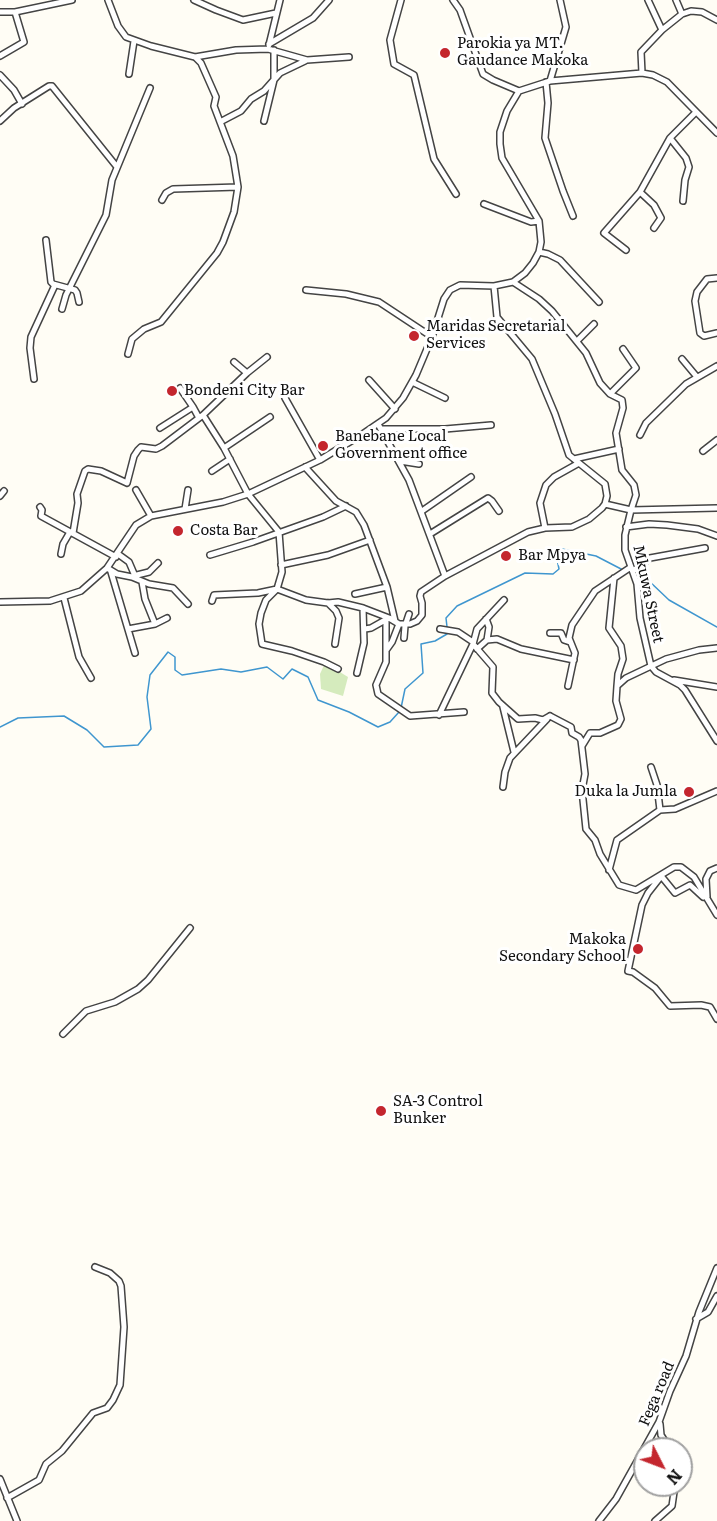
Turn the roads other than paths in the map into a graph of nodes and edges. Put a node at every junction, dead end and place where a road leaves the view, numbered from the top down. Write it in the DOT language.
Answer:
graph roads {
  1 [pos="72,0"];
  2 [pos="108,0"];
  3 [pos="195,0"];
  4 [pos="280,0"];
  5 [pos="329,0"];
  6 [pos="401,0"];
  7 [pos="453,0"];
  8 [pos="560,0"];
  9 [pos="648,0"];
  10 [pos="676,0"];
  11 [pos="35,4"];
  12 [pos="0,12"];
  13 [pos="15,12"];
  14 [pos="276,12"];
  15 [pos="682,14"];
  16 [pos="717,20"];
  17 [pos="662,30"];
  18 [pos="134,41"];
  19 [pos="270,48"];
  20 [pos="0,56"];
  21 [pos="195,57"];
  22 [pos="350,57"];
  23 [pos="307,60"];
  24 [pos="642,73"];
  25 [pos="129,74"];
  26 [pos="0,75"];
  27 [pos="274,80"];
  28 [pos="548,81"];
  29 [pos="150,88"];
  30 [pos="519,91"];
  31 [pos="22,104"];
  32 [pos="695,113"];
  33 [pos="0,121"];
  34 [pos="264,121"];
  35 [pos="220,122"];
  36 [pos="717,133"];
  37 [pos="670,138"];
  38 [pos="117,167"];
  39 [pos="238,186"];
  40 [pos="640,192"];
  41 [pos="456,194"];
  42 [pos="162,200"];
  43 [pos="683,201"];
  44 [pos="484,204"];
  45 [pos="573,216"];
  46 [pos="539,221"];
  47 [pos="654,228"];
  48 [pos="46,240"];
  49 [pos="626,250"];
  50 [pos="539,252"];
  51 [pos="717,278"];
  52 [pos="513,282"];
  53 [pos="55,285"];
  54 [pos="494,286"];
  55 [pos="69,289"];
  56 [pos="306,290"];
  57 [pos="79,302"];
  58 [pos="599,302"];
  59 [pos="62,309"];
  60 [pos="594,324"];
  61 [pos="717,333"];
  62 [pos="432,337"];
  63 [pos="577,341"];
  64 [pos="623,349"];
  65 [pos="128,354"];
  66 [pos="267,357"];
  67 [pos="682,358"];
  68 [pos="234,362"];
  69 [pos="717,366"];
  70 [pos="247,374"];
  71 [pos="697,377"];
  72 [pos="34,379"];
  73 [pos="369,380"];
  74 [pos="412,382"];
  75 [pos="180,388"];
  76 [pos="610,394"];
  77 [pos="285,398"];
  78 [pos="445,398"];
  79 [pos="193,407"];
  80 [pos="395,409"];
  81 [pos="201,417"];
  82 [pos="270,417"];
  83 [pos="491,425"];
  84 [pos="380,426"];
  85 [pos="160,428"];
  86 [pos="640,435"];
  87 [pos="717,440"];
  88 [pos="224,447"];
  89 [pos="619,449"];
  90 [pos="703,451"];
  91 [pos="230,459"];
  92 [pos="573,459"];
  93 [pos="320,460"];
  94 [pos="400,461"];
  95 [pos="419,464"];
  96 [pos="579,464"];
  97 [pos="305,466"];
  98 [pos="212,471"];
  99 [pos="471,477"];
  100 [pos="136,490"];
  101 [pos="188,490"];
  102 [pos="248,494"];
  103 [pos="606,504"];
  104 [pos="346,506"];
  105 [pos="40,507"];
  106 [pos="717,508"];
  107 [pos="185,509"];
  108 [pos="632,510"];
  109 [pos="422,511"];
  110 [pos="499,511"];
  111 [pos="152,516"];
  112 [pos="626,527"];
  113 [pos="545,528"];
  114 [pos="279,532"];
  115 [pos="72,533"];
  116 [pos="430,534"];
  117 [pos="717,536"];
  118 [pos="370,540"];
  119 [pos="705,548"];
  120 [pos="61,554"];
  121 [pos="210,555"];
  122 [pos="117,556"];
  123 [pos="158,563"];
  124 [pos="281,565"];
  125 [pos="632,569"];
  126 [pos="109,570"];
  127 [pos="133,576"];
  128 [pos="445,576"];
  129 [pos="614,578"];
  130 [pos="142,582"];
  131 [pos="387,586"];
  132 [pos="277,589"];
  133 [pos="354,594"];
  134 [pos="64,598"];
  135 [pos="504,600"];
  136 [pos="212,601"];
  137 [pos="0,602"];
  138 [pos="328,603"];
  139 [pos="188,604"];
  140 [pos="363,608"];
  141 [pos="409,614"];
  142 [pos="167,618"];
  143 [pos="486,619"];
  144 [pos="395,622"];
  145 [pos="155,624"];
  146 [pos="440,628"];
  147 [pos="128,629"];
  148 [pos="365,629"];
  149 [pos="550,633"];
  150 [pos="404,638"];
  151 [pos="488,640"];
  152 [pos="570,642"];
  153 [pos="335,644"];
  154 [pos="475,645"];
  155 [pos="717,648"];
  156 [pos="386,650"];
  157 [pos="135,653"];
  158 [pos="574,660"];
  159 [pos="651,666"];
  160 [pos="338,669"];
  161 [pos="357,673"];
  162 [pos="91,678"];
  163 [pos="672,680"];
  164 [pos="568,686"];
  165 [pos="617,686"];
  166 [pos="717,687"];
  167 [pos="503,705"];
  168 [pos="464,712"];
  169 [pos="439,715"];
  170 [pos="550,716"];
  171 [pos="717,741"];
  172 [pos="582,746"];
  173 [pos="514,752"];
  174 [pos="651,767"];
  175 [pos="502,787"];
  176 [pos="717,791"];
  177 [pos="660,810"];
  178 [pos="717,868"];
  179 [pos="609,870"];
  180 [pos="687,870"];
  181 [pos="662,877"];
  182 [pos="708,901"];
  183 [pos="717,915"];
  184 [pos="190,928"];
  185 [pos="717,1019"];
  186 [pos="63,1034"];
  187 [pos="95,1267"];
  188 [pos="717,1268"];
  189 [pos="717,1296"];
  190 [pos="696,1319"];
  191 [pos="659,1422"];
  192 [pos="662,1437"];
  193 [pos="0,1479"];
  194 [pos="673,1497"];
  195 [pos="8,1498"];
  196 [pos="17,1521"];
  197 [pos="599,1521"];
  198 [pos="656,1521"];
  1 -- 11 [label="street"];
  2 -- 18 [label="street"];
  3 -- 14 [label="street"];
  4 -- 14 [label="street"];
  5 -- 19 [label="street"];
  6 -- 41 [label="street"];
  7 -- 30 [label="street"];
  8 -- 28 [label="street"];
  9 -- 17 [label="street"];
  10 -- 15 [label="street"];
  11 -- 13 [label="street"];
  12 -- 13 [label="street"];
  13 -- 20 [label="street"];
  14 -- 19 [label="street"];
  15 -- 16 [label="street"];
  15 -- 17 [label="street"];
  17 -- 24 [label="street"];
  18 -- 21 [label="street"];
  18 -- 25 [label="street"];
  19 -- 21 [label="street"];
  19 -- 23 [label="street"];
  19 -- 27 [label="street"];
  21 -- 35 [label="street"];
  22 -- 23 [label="street"];
  23 -- 27 [label="street"];
  24 -- 28 [label="street"];
  24 -- 32 [label="street"];
  26 -- 31 [label="street"];
  27 -- 34 [label="street"];
  27 -- 35 [label="street"];
  28 -- 30 [label="street"];
  28 -- 45 [label="street"];
  29 -- 38 [label="street"];
  30 -- 46 [label="street"];
  31 -- 33 [label="street"];
  31 -- 38 [label="street"];
  32 -- 36 [label="street"];
  32 -- 37 [label="street"];
  35 -- 39 [label="street"];
  37 -- 40 [label="street"];
  37 -- 43 [label="street"];
  38 -- 55 [label="street"];
  39 -- 42 [label="street"];
  39 -- 65 [label="street"];
  40 -- 47 [label="street"];
  40 -- 49 [label="street"];
  44 -- 46 [label="street"];
  46 -- 50 [label="street"];
  48 -- 53 [label="street"];
  50 -- 52 [label="street"];
  50 -- 58 [label="street"];
  51 -- 61 [label="street"];
  52 -- 54 [label="street"];
  52 -- 63 [label="street"];
  53 -- 55 [label="street"];
  53 -- 72 [label="street"];
  54 -- 62 [label="street"];
  54 -- 92 [label="street"];
  55 -- 57 [label="street"];
  55 -- 59 [label="street"];
  56 -- 62 [label="street"];
  60 -- 63 [label="street"];
  62 -- 74 [label="street"];
  63 -- 76 [label="street"];
  64 -- 76 [label="street"];
  66 -- 70 [label="street"];
  67 -- 71 [label="street"];
  68 -- 70 [label="street"];
  69 -- 71 [label="street"];
  70 -- 81 [label="street"];
  71 -- 86 [label="street"];
  73 -- 80 [label="street"];
  74 -- 78 [label="street"];
  74 -- 80 [label="street"];
  75 -- 79 [label="street"];
  76 -- 89 [label="street"];
  77 -- 93 [label="street"];
  79 -- 81 [label="street"];
  79 -- 85 [label="street"];
  80 -- 84 [label="street"];
  81 -- 88 [label="street"];
  81 -- 115 [label="street"];
  82 -- 88 [label="street"];
  83 -- 84 [label="street"];
  84 -- 93 [label="street"];
  84 -- 94 [label="street"];
  87 -- 90 [label="street"];
  88 -- 91 [label="street"];
  89 -- 92 [label="street"];
  89 -- 108 [label="street"];
  91 -- 98 [label="street"];
  91 -- 102 [label="street"];
  92 -- 96 [label="street"];
  93 -- 97 [label="street"];
  94 -- 95 [label="street"];
  94 -- 109 [label="street"];
  96 -- 103 [label="street"];
  96 -- 113 [label="street"];
  97 -- 102 [label="street"];
  97 -- 104 [label="street"];
  99 -- 109 [label="street"];
  100 -- 111 [label="street"];
  101 -- 107 [label="street"];
  102 -- 107 [label="street"];
  102 -- 114 [label="street"];
  103 -- 108 [label="street"];
  103 -- 113 [label="street"];
  104 -- 114 [label="street"];
  104 -- 118 [label="street"];
  105 -- 115 [label="street"];
  106 -- 108 [label="street"];
  107 -- 111 [label="street"];
  108 -- 112 [label="street, Mkuwa Street"];
  109 -- 116 [label="street"];
  110 -- 116 [label="street"];
  111 -- 122 [label="street"];
  112 -- 117 [label="street"];
  112 -- 125 [label="street, Mkuwa Street"];
  113 -- 128 [label="street"];
  114 -- 121 [label="street"];
  114 -- 124 [label="street"];
  115 -- 120 [label="street"];
  115 -- 122 [label="street"];
  116 -- 128 [label="street"];
  118 -- 124 [label="street"];
  118 -- 131 [label="street"];
  119 -- 125 [label="street"];
  122 -- 126 [label="street"];
  122 -- 127 [label="street"];
  123 -- 127 [label="street"];
  124 -- 132 [label="street"];
  125 -- 129 [label="street"];
  125 -- 159 [label="street, Mkuwa Street"];
  126 -- 127 [label="street"];
  126 -- 134 [label="street"];
  126 -- 147 [label="street"];
  127 -- 130 [label="street"];
  128 -- 144 [label="street"];
  129 -- 152 [label="street"];
  129 -- 165 [label="street"];
  130 -- 139 [label="street"];
  130 -- 145 [label="street"];
  131 -- 133 [label="street"];
  131 -- 144 [label="street"];
  132 -- 136 [label="street"];
  132 -- 138 [label="street"];
  132 -- 160 [label="street"];
  134 -- 137 [label="street"];
  134 -- 162 [label="street"];
  135 -- 143 [label="street"];
  138 -- 140 [label="street"];
  138 -- 153 [label="street"];
  140 -- 144 [label="street"];
  140 -- 148 [label="street"];
  141 -- 144 [label="street"];
  142 -- 145 [label="street"];
  143 -- 151 [label="street"];
  143 -- 154 [label="street"];
  144 -- 148 [label="street"];
  144 -- 150 [label="street"];
  144 -- 156 [label="street"];
  144 -- 156 [label="street"];
  145 -- 147 [label="street"];
  146 -- 154 [label="street"];
  147 -- 157 [label="street"];
  148 -- 161 [label="street"];
  149 -- 152 [label="street"];
  151 -- 154 [label="street"];
  151 -- 158 [label="street"];
  152 -- 158 [label="street"];
  154 -- 167 [label="street"];
  154 -- 169 [label="street"];
  155 -- 159 [label="street"];
  156 -- 169 [label="street"];
  158 -- 164 [label="street"];
  159 -- 163 [label="street, Mkuwa Street"];
  159 -- 165 [label="street"];
  163 -- 166 [label="street"];
  163 -- 171 [label="street, Mkuwa Street"];
  165 -- 172 [label="street"];
  167 -- 170 [label="street"];
  167 -- 173 [label="street"];
  168 -- 169 [label="street"];
  170 -- 172 [label="street"];
  170 -- 173 [label="street"];
  172 -- 179 [label="street"];
  173 -- 175 [label="street"];
  174 -- 177 [label="street"];
  176 -- 177 [label="street"];
  177 -- 179 [label="street"];
  178 -- 182 [label="street"];
  179 -- 180 [label="street"];
  180 -- 181 [label="street"];
  180 -- 182 [label="street"];
  181 -- 182 [label="street"];
  181 -- 185 [label="street"];
  182 -- 183 [label="street"];
  184 -- 186 [label="street"];
  187 -- 195 [label="street"];
  188 -- 190 [label="street, Fega road"];
  189 -- 190 [label="street"];
  190 -- 191 [label="street, Fega road"];
  191 -- 192 [label="street"];
  191 -- 197 [label="street, Fega road"];
  193 -- 195 [label="street"];
  194 -- 198 [label="street"];
  195 -- 196 [label="street"];
}
